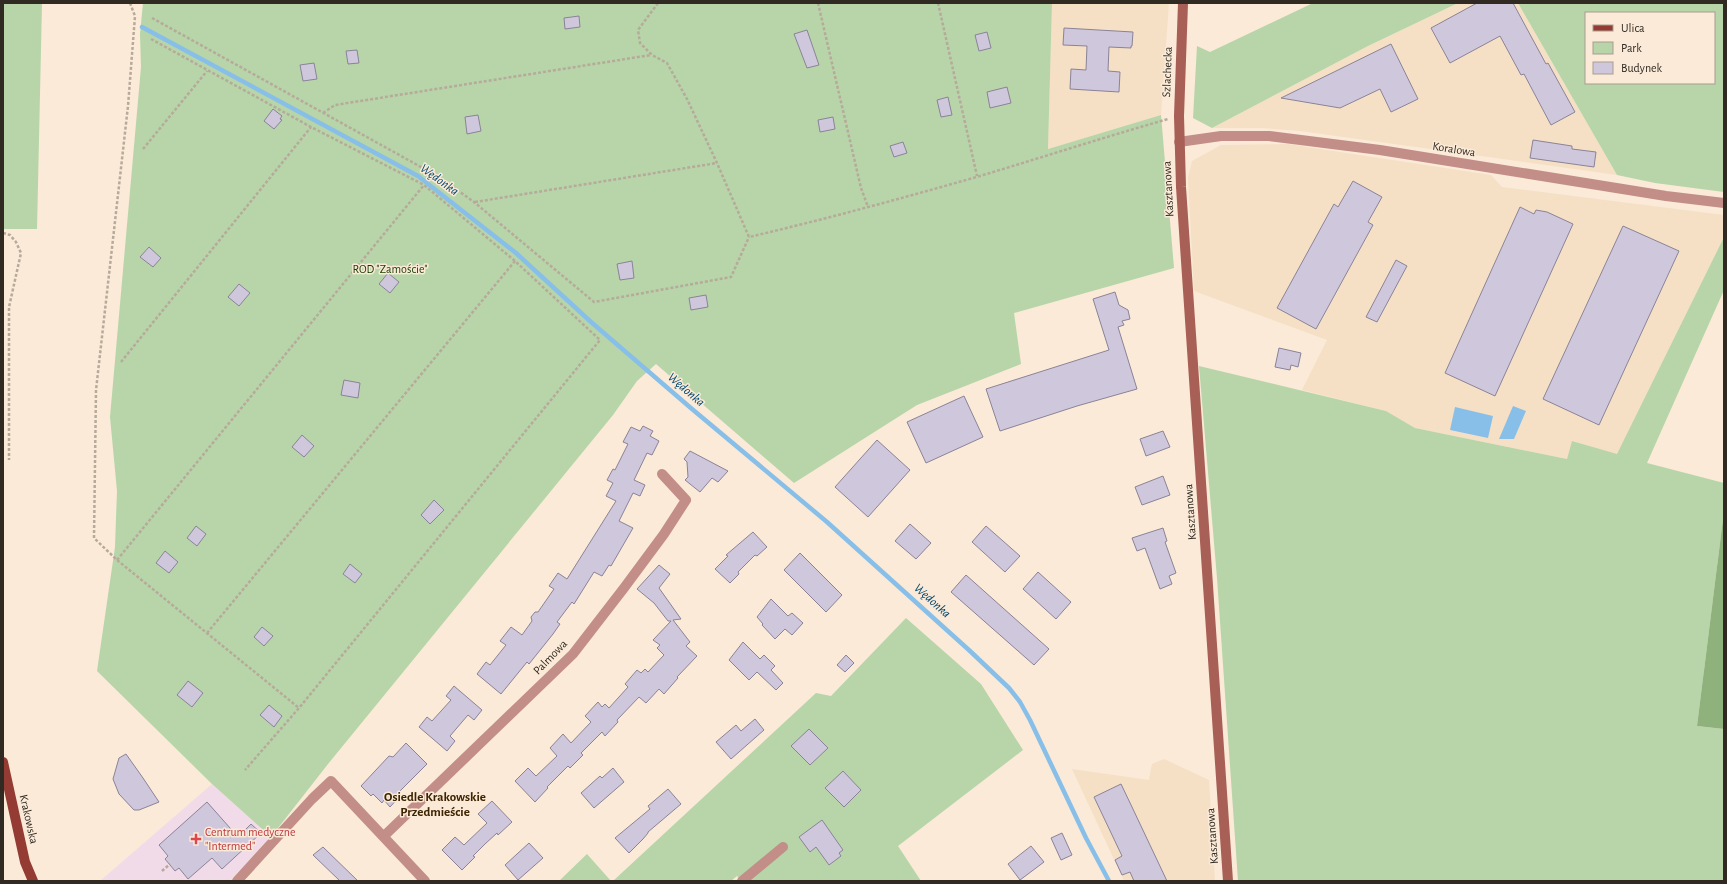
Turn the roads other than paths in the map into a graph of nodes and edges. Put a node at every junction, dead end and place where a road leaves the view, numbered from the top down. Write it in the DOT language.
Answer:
graph roads {
  1 [pos="1183,3"];
  2 [pos="1179,142"];
  3 [pos="1724,203"];
  4 [pos="662,474"];
  5 [pos="3,762"];
  6 [pos="384,836"];
  7 [pos="784,847"];
  8 [pos="33,881"];
  9 [pos="237,881"];
  10 [pos="425,881"];
  11 [pos="742,881"];
  12 [pos="1228,881"];
  1 -- 2 [label="street, Szlachecka"];
  2 -- 3 [label="street, Koralowa"];
  2 -- 12 [label="street, Kasztanowa"];
  4 -- 6 [label="street, Palmowa"];
  5 -- 8 [label="main road, Krakowska"];
  6 -- 9 [label="street"];
  6 -- 10 [label="street"];
  7 -- 11 [label="street"];
}
